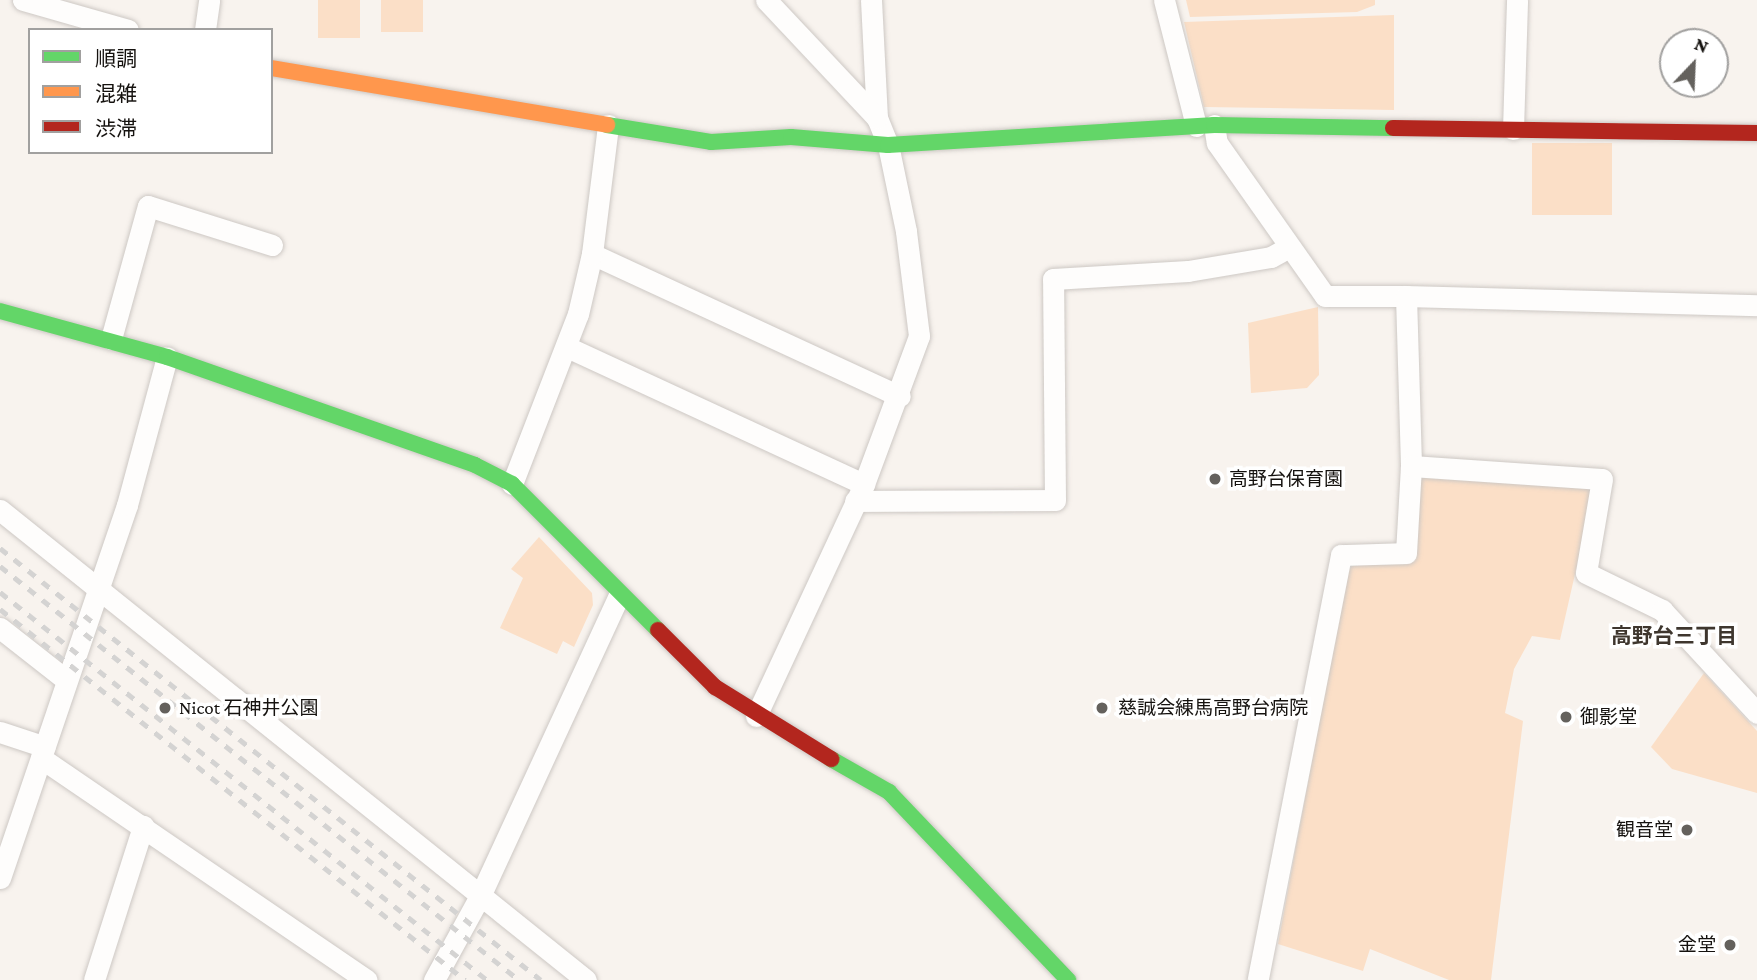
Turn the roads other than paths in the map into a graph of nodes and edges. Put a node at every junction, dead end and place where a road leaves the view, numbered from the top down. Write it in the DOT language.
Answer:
graph roads {
  1 [pos="23,0"];
  2 [pos="209,0"];
  3 [pos="766,0"];
  4 [pos="871,0"];
  5 [pos="1164,0"];
  6 [pos="1517,0"];
  7 [pos="121,28"];
  8 [pos="205,28"];
  9 [pos="273,68"];
  10 [pos="877,118"];
  11 [pos="608,125"];
  12 [pos="1205,125"];
  13 [pos="1513,129"];
  14 [pos="1757,133"];
  15 [pos="888,145"];
  16 [pos="272,245"];
  17 [pos="1287,248"];
  18 [pos="593,254"];
  19 [pos="1406,296"];
  20 [pos="1757,305"];
  21 [pos="0,311"];
  22 [pos="111,339"];
  23 [pos="567,347"];
  24 [pos="166,357"];
  25 [pos="900,396"];
  26 [pos="1411,466"];
  27 [pos="512,484"];
  28 [pos="860,492"];
  29 [pos="0,510"];
  30 [pos="97,590"];
  31 [pos="619,596"];
  32 [pos="0,628"];
  33 [pos="65,679"];
  34 [pos="1757,713"];
  35 [pos="757,716"];
  36 [pos="0,732"];
  37 [pos="43,753"];
  38 [pos="144,826"];
  39 [pos="0,878"];
  40 [pos="481,894"];
  41 [pos="94,980"];
  42 [pos="367,980"];
  43 [pos="435,980"];
  44 [pos="586,980"];
  45 [pos="1068,980"];
  46 [pos="1258,980"];
  1 -- 7 [label="street"];
  2 -- 8 [label="street"];
  3 -- 10 [label="street"];
  4 -- 10 [label="street"];
  5 -- 12 [label="street"];
  6 -- 13 [label="street"];
  9 -- 11 [label="street"];
  10 -- 15 [label="street"];
  11 -- 15 [label="street"];
  11 -- 18 [label="street"];
  12 -- 13 [label="street"];
  12 -- 15 [label="street"];
  12 -- 17 [label="street"];
  13 -- 14 [label="street"];
  15 -- 25 [label="street"];
  16 -- 22 [label="street"];
  17 -- 19 [label="street"];
  17 -- 28 [label="street"];
  18 -- 23 [label="street"];
  18 -- 25 [label="street"];
  19 -- 20 [label="street"];
  19 -- 26 [label="street"];
  21 -- 22 [label="street"];
  22 -- 24 [label="street"];
  23 -- 27 [label="street"];
  23 -- 28 [label="street"];
  24 -- 27 [label="street"];
  24 -- 30 [label="street"];
  25 -- 28 [label="street"];
  26 -- 34 [label="street"];
  26 -- 46 [label="street"];
  27 -- 31 [label="street"];
  28 -- 35 [label="street"];
  29 -- 30 [label="street"];
  30 -- 33 [label="street"];
  30 -- 40 [label="street"];
  31 -- 35 [label="street"];
  31 -- 40 [label="street"];
  32 -- 33 [label="street"];
  33 -- 37 [label="street"];
  35 -- 45 [label="street"];
  36 -- 37 [label="street"];
  37 -- 38 [label="street"];
  37 -- 39 [label="street"];
  38 -- 41 [label="street"];
  38 -- 42 [label="street"];
  40 -- 43 [label="street"];
  40 -- 44 [label="street"];
}
